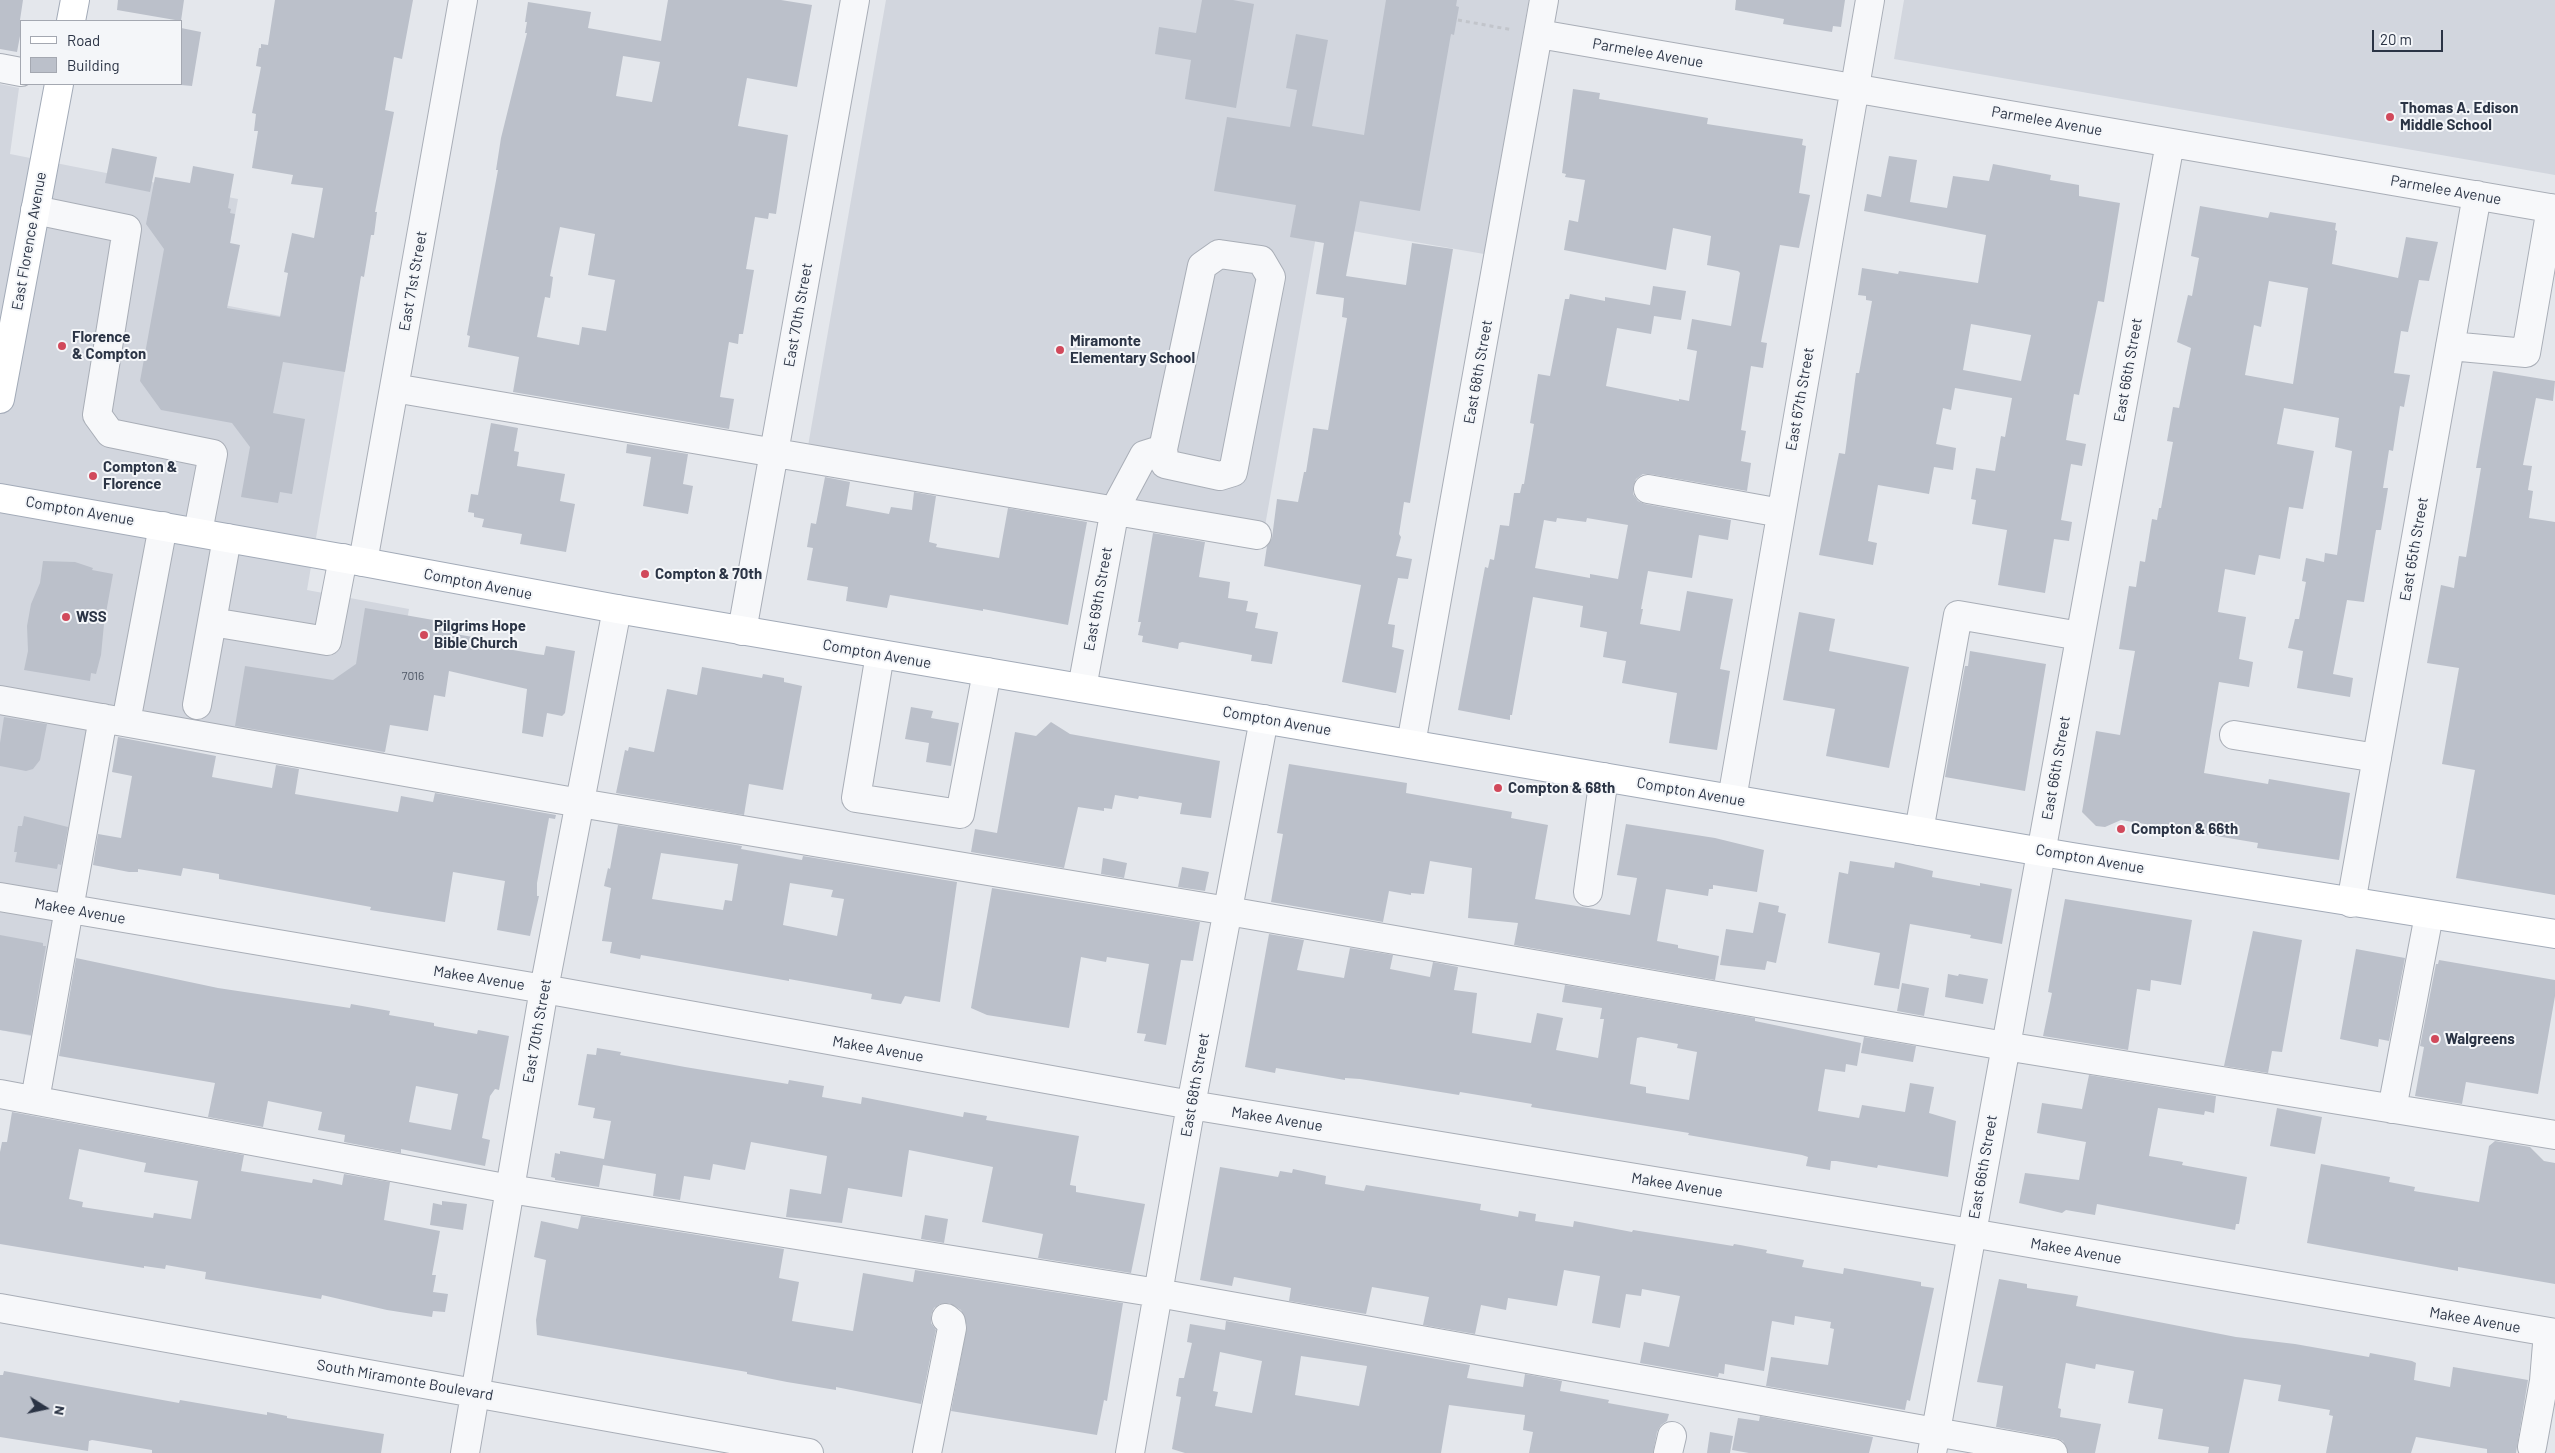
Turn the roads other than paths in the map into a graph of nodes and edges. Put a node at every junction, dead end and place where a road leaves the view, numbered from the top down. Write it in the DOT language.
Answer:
graph roads {
  1 [pos="75,0"];
  2 [pos="464,0"];
  3 [pos="855,0"];
  4 [pos="1544,0"];
  5 [pos="1870,0"];
  6 [pos="71,20"];
  7 [pos="1539,34"];
  8 [pos="0,68"];
  9 [pos="20,72"];
  10 [pos="59,85"];
  11 [pos="1854,88"];
  12 [pos="2170,143"];
  13 [pos="2477,195"];
  14 [pos="2553,208"];
  15 [pos="34,210"];
  16 [pos="7,327"];
  17 [pos="2450,346"];
  18 [pos="394,388"];
  19 [pos="0,399"];
  20 [pos="1163,449"];
  21 [pos="774,452"];
  22 [pos="1648,489"];
  23 [pos="0,498"];
  24 [pos="1115,509"];
  25 [pos="1781,513"];
  26 [pos="163,526"];
  27 [pos="198,532"];
  28 [pos="1256,535"];
  29 [pos="227,538"];
  30 [pos="353,560"];
  31 [pos="617,610"];
  32 [pos="212,622"];
  33 [pos="742,630"];
  34 [pos="2080,636"];
  35 [pos="880,654"];
  36 [pos="987,672"];
  37 [pos="1082,688"];
  38 [pos="0,700"];
  39 [pos="197,705"];
  40 [pos="1264,718"];
  41 [pos="115,720"];
  42 [pos="2234,735"];
  43 [pos="1411,744"];
  44 [pos="2377,758"];
  45 [pos="1604,777"];
  46 [pos="1732,799"];
  47 [pos="580,803"];
  48 [pos="1919,831"];
  49 [pos="2041,851"];
  50 [pos="1588,892"];
  51 [pos="0,897"];
  52 [pos="2351,903"];
  53 [pos="69,909"];
  54 [pos="1228,911"];
  55 [pos="2429,915"];
  56 [pos="2555,934"];
  57 [pos="544,989"];
  58 [pos="2006,1046"];
  59 [pos="0,1094"];
  60 [pos="35,1100"];
  61 [pos="1191,1105"];
  62 [pos="2392,1109"];
  63 [pos="2555,1135"];
  64 [pos="510,1189"];
  65 [pos="1971,1233"];
  66 [pos="1158,1293"];
  67 [pos="0,1308"];
  68 [pos="946,1318"];
  69 [pos="2552,1333"];
  70 [pos="476,1392"];
  71 [pos="1933,1443"];
  72 [pos="2532,1447"];
  73 [pos="465,1453"];
  74 [pos="809,1453"];
  75 [pos="927,1453"];
  76 [pos="1130,1453"];
  77 [pos="2053,1453"];
  1 -- 6 [label="main road"];
  2 -- 18 [label="street, East 71st Street"];
  3 -- 21 [label="street, East 70th Street"];
  4 -- 7 [label="street, East 68th Street"];
  5 -- 11 [label="street, East 67th Street"];
  7 -- 11 [label="street, Parmelee Avenue"];
  7 -- 43 [label="street, East 68th Street"];
  8 -- 9 [label="street"];
  10 -- 15 [label="main road, East Florence Avenue"];
  11 -- 12 [label="street, Parmelee Avenue"];
  11 -- 25 [label="street, East 67th Street"];
  12 -- 13 [label="street, Parmelee Avenue"];
  12 -- 34 [label="street, East 66th Street"];
  13 -- 14 [label="street, Parmelee Avenue"];
  13 -- 17 [label="street, East 65th Street"];
  14 -- 17 [label="street"];
  15 -- 16 [label="main road, East Florence Avenue"];
  15 -- 27 [label="street"];
  16 -- 19 [label="main road, East Florence Avenue"];
  17 -- 44 [label="street, East 65th Street"];
  18 -- 21 [label="street"];
  18 -- 30 [label="street, East 71st Street"];
  20 -- 20 [label="street"];
  20 -- 24 [label="street, East 69th Street"];
  21 -- 24 [label="street"];
  21 -- 33 [label="street, East 70th Street"];
  22 -- 25 [label="street"];
  23 -- 26 [label="main road, Compton Avenue"];
  24 -- 28 [label="street"];
  24 -- 37 [label="street, East 69th Street"];
  25 -- 46 [label="street, East 67th Street"];
  26 -- 27 [label="main road, Compton Avenue"];
  26 -- 41 [label="street"];
  27 -- 29 [label="main road, Compton Avenue"];
  29 -- 30 [label="main road, Compton Avenue"];
  29 -- 32 [label="street"];
  30 -- 31 [label="main road, Compton Avenue"];
  30 -- 32 [label="street, East 71st Street"];
  31 -- 33 [label="main road, Compton Avenue"];
  31 -- 47 [label="street, East 70th Street"];
  32 -- 39 [label="street"];
  33 -- 35 [label="main road, Compton Avenue"];
  34 -- 48 [label="street"];
  34 -- 49 [label="street, East 66th Street"];
  35 -- 36 [label="main road, Compton Avenue"];
  35 -- 36 [label="street"];
  36 -- 37 [label="main road, Compton Avenue"];
  37 -- 40 [label="main road, Compton Avenue"];
  38 -- 41 [label="street"];
  40 -- 43 [label="main road, Compton Avenue"];
  40 -- 54 [label="street, East 68th Street"];
  41 -- 47 [label="street"];
  41 -- 53 [label="street"];
  42 -- 44 [label="street"];
  43 -- 45 [label="main road, Compton Avenue"];
  44 -- 52 [label="street, East 65th Street"];
  45 -- 46 [label="main road, Compton Avenue"];
  45 -- 50 [label="street"];
  46 -- 48 [label="main road, Compton Avenue"];
  47 -- 54 [label="street"];
  47 -- 57 [label="street, East 70th Street"];
  48 -- 49 [label="main road, Compton Avenue"];
  49 -- 52 [label="main road, Compton Avenue"];
  49 -- 58 [label="street, East 66th Street"];
  51 -- 53 [label="street, Makee Avenue"];
  52 -- 55 [label="main road, Compton Avenue"];
  53 -- 57 [label="street, Makee Avenue"];
  53 -- 60 [label="street"];
  54 -- 58 [label="street"];
  54 -- 61 [label="street, East 68th Street"];
  55 -- 56 [label="main road, Compton Avenue"];
  55 -- 62 [label="street"];
  57 -- 61 [label="street, Makee Avenue"];
  57 -- 64 [label="street, East 70th Street"];
  58 -- 62 [label="street"];
  58 -- 65 [label="street, East 66th Street"];
  59 -- 60 [label="street"];
  60 -- 64 [label="street"];
  61 -- 65 [label="street, Makee Avenue"];
  61 -- 66 [label="street, East 68th Street"];
  62 -- 63 [label="street"];
  64 -- 66 [label="street"];
  64 -- 70 [label="street, East 70th Street"];
  65 -- 69 [label="street, Makee Avenue"];
  65 -- 71 [label="street, East 66th Street"];
  66 -- 71 [label="street"];
  66 -- 76 [label="street, East 68th Street"];
  67 -- 70 [label="street, South Miramonte Boulevard"];
  68 -- 75 [label="street"];
  69 -- 72 [label="street"];
  70 -- 73 [label="street, East 70th Street"];
  70 -- 74 [label="street, South Miramonte Boulevard"];
  71 -- 77 [label="street"];
}
